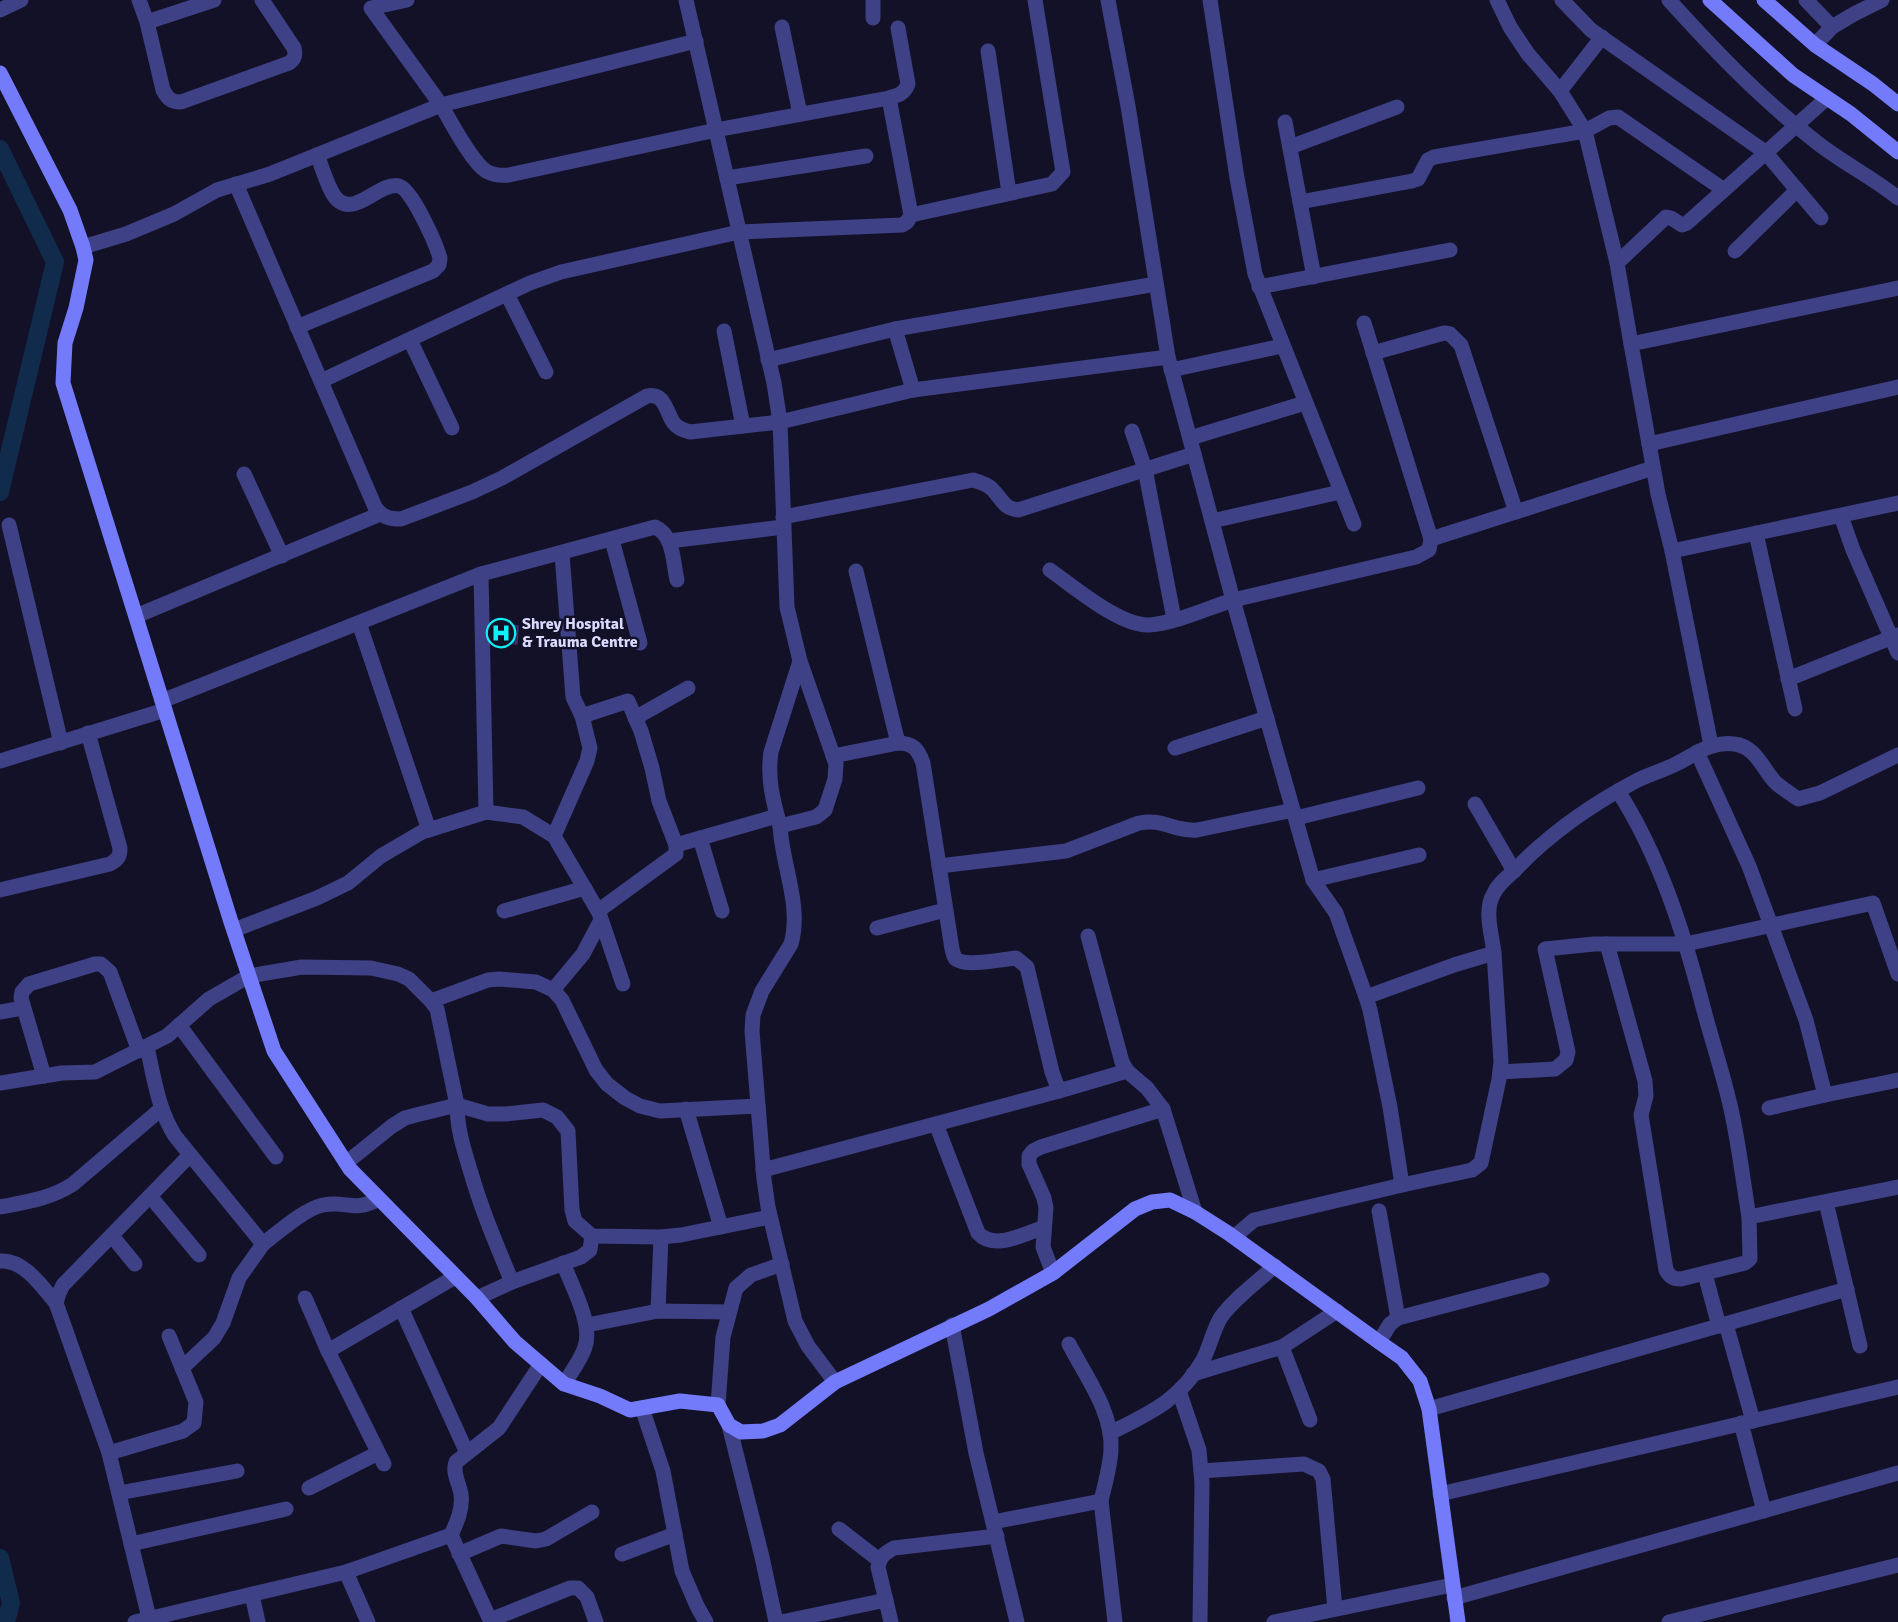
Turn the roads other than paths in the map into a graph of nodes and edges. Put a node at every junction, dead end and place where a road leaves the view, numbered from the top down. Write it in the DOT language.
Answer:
graph roads {
  1 [pos="21,0"];
  2 [pos="139,0"];
  3 [pos="214,0"];
  4 [pos="262,0"];
  5 [pos="407,0"];
  6 [pos="686,0"];
  7 [pos="873,0"];
  8 [pos="1035,0"];
  9 [pos="1108,0"];
  10 [pos="1210,0"];
  11 [pos="1497,0"];
  12 [pos="1562,0"];
  13 [pos="1669,0"];
  14 [pos="1710,0"];
  15 [pos="1764,0"];
  16 [pos="1806,0"];
  17 [pos="1882,0"];
  18 [pos="369,4"];
  19 [pos="1851,7"];
  20 [pos="0,10"];
  21 [pos="873,18"];
  22 [pos="147,22"];
  23 [pos="782,27"];
  24 [pos="1832,27"];
  25 [pos="898,28"];
  26 [pos="1602,37"];
  27 [pos="696,41"];
  28 [pos="1815,45"];
  29 [pos="988,51"];
  30 [pos="0,73"];
  31 [pos="1560,91"];
  32 [pos="889,98"];
  33 [pos="1827,98"];
  34 [pos="1898,104"];
  35 [pos="441,105"];
  36 [pos="1397,107"];
  37 [pos="800,114"];
  38 [pos="1285,122"];
  39 [pos="1796,126"];
  40 [pos="716,130"];
  41 [pos="1586,131"];
  42 [pos="1290,147"];
  43 [pos="1898,152"];
  44 [pos="1766,153"];
  45 [pos="317,155"];
  46 [pos="866,156"];
  47 [pos="727,178"];
  48 [pos="236,184"];
  49 [pos="1724,190"];
  50 [pos="1797,190"];
  51 [pos="1009,194"];
  52 [pos="1898,198"];
  53 [pos="1300,202"];
  54 [pos="911,215"];
  55 [pos="1821,218"];
  56 [pos="739,232"];
  57 [pos="83,247"];
  58 [pos="1450,250"];
  59 [pos="1735,251"];
  60 [pos="1617,262"];
  61 [pos="1314,277"];
  62 [pos="1156,284"];
  63 [pos="1259,287"];
  64 [pos="1898,288"];
  65 [pos="507,294"];
  66 [pos="1364,323"];
  67 [pos="297,327"];
  68 [pos="895,330"];
  69 [pos="724,331"];
  70 [pos="410,339"];
  71 [pos="1631,344"];
  72 [pos="1282,346"];
  73 [pos="1373,353"];
  74 [pos="768,360"];
  75 [pos="1170,364"];
  76 [pos="546,372"];
  77 [pos="321,381"];
  78 [pos="1898,387"];
  79 [pos="913,390"];
  80 [pos="1305,403"];
  81 [pos="780,422"];
  82 [pos="743,426"];
  83 [pos="452,428"];
  84 [pos="1132,431"];
  85 [pos="1190,438"];
  86 [pos="1649,444"];
  87 [pos="1194,454"];
  88 [pos="1653,468"];
  89 [pos="1145,469"];
  90 [pos="244,474"];
  91 [pos="1340,492"];
  92 [pos="1898,503"];
  93 [pos="1516,512"];
  94 [pos="380,514"];
  95 [pos="1841,516"];
  96 [pos="1212,520"];
  97 [pos="783,522"];
  98 [pos="1354,524"];
  99 [pos="9,525"];
  100 [pos="1756,533"];
  101 [pos="1431,539"];
  102 [pos="612,540"];
  103 [pos="669,541"];
  104 [pos="1672,550"];
  105 [pos="562,554"];
  106 [pos="282,556"];
  107 [pos="1050,570"];
  108 [pos="856,571"];
  109 [pos="481,574"];
  110 [pos="677,580"];
  111 [pos="1233,600"];
  112 [pos="136,616"];
  113 [pos="1174,619"];
  114 [pos="359,623"];
  115 [pos="1895,637"];
  116 [pos="640,643"];
  117 [pos="1898,653"];
  118 [pos="800,661"];
  119 [pos="1788,680"];
  120 [pos="688,688"];
  121 [pos="164,706"];
  122 [pos="1795,708"];
  123 [pos="582,716"];
  124 [pos="635,718"];
  125 [pos="1267,718"];
  126 [pos="88,733"];
  127 [pos="61,743"];
  128 [pos="898,743"];
  129 [pos="1175,748"];
  130 [pos="1704,748"];
  131 [pos="1898,755"];
  132 [pos="833,756"];
  133 [pos="0,761"];
  134 [pos="1418,788"];
  135 [pos="1618,791"];
  136 [pos="1474,804"];
  137 [pos="486,812"];
  138 [pos="1295,814"];
  139 [pos="779,821"];
  140 [pos="429,830"];
  141 [pos="554,836"];
  142 [pos="700,838"];
  143 [pos="676,845"];
  144 [pos="1419,855"];
  145 [pos="939,866"];
  146 [pos="1514,871"];
  147 [pos="1314,880"];
  148 [pos="585,888"];
  149 [pos="0,890"];
  150 [pos="945,910"];
  151 [pos="504,911"];
  152 [pos="722,911"];
  153 [pos="600,916"];
  154 [pos="1771,926"];
  155 [pos="877,928"];
  156 [pos="234,930"];
  157 [pos="1088,936"];
  158 [pos="1607,944"];
  159 [pos="1686,944"];
  160 [pos="1494,953"];
  161 [pos="1898,974"];
  162 [pos="249,976"];
  163 [pos="623,984"];
  164 [pos="553,990"];
  165 [pos="1366,997"];
  166 [pos="431,1001"];
  167 [pos="23,1008"];
  168 [pos="0,1012"];
  169 [pos="179,1025"];
  170 [pos="143,1049"];
  171 [pos="1127,1071"];
  172 [pos="1500,1072"];
  173 [pos="44,1076"];
  174 [pos="1898,1080"];
  175 [pos="0,1083"];
  176 [pos="1059,1091"];
  177 [pos="1825,1095"];
  178 [pos="457,1105"];
  179 [pos="758,1106"];
  180 [pos="1769,1108"];
  181 [pos="161,1109"];
  182 [pos="686,1109"];
  183 [pos="1162,1109"];
  184 [pos="936,1124"];
  185 [pos="190,1155"];
  186 [pos="276,1157"];
  187 [pos="346,1163"];
  188 [pos="763,1170"];
  189 [pos="1402,1185"];
  190 [pos="1898,1187"];
  191 [pos="150,1196"];
  192 [pos="378,1199"];
  193 [pos="1826,1202"];
  194 [pos="0,1207"];
  195 [pos="1379,1211"];
  196 [pos="1195,1212"];
  197 [pos="770,1217"];
  198 [pos="1749,1217"];
  199 [pos="721,1227"];
  200 [pos="1044,1227"];
  201 [pos="112,1236"];
  202 [pos="592,1236"];
  203 [pos="662,1237"];
  204 [pos="1234,1237"];
  205 [pos="262,1244"];
  206 [pos="199,1255"];
  207 [pos="0,1261"];
  208 [pos="563,1263"];
  209 [pos="135,1264"];
  210 [pos="782,1264"];
  211 [pos="1275,1266"];
  212 [pos="1053,1272"];
  213 [pos="1705,1274"];
  214 [pos="456,1276"];
  215 [pos="1542,1280"];
  216 [pos="512,1282"];
  217 [pos="1847,1289"];
  218 [pos="305,1298"];
  219 [pos="477,1298"];
  220 [pos="56,1303"];
  221 [pos="401,1308"];
  222 [pos="658,1311"];
  223 [pos="1337,1311"];
  224 [pos="729,1312"];
  225 [pos="1398,1318"];
  226 [pos="587,1325"];
  227 [pos="952,1325"];
  228 [pos="1722,1325"];
  229 [pos="169,1335"];
  230 [pos="1379,1342"];
  231 [pos="1068,1344"];
  232 [pos="1860,1346"];
  233 [pos="1282,1347"];
  234 [pos="328,1351"];
  235 [pos="541,1364"];
  236 [pos="182,1368"];
  237 [pos="1193,1374"];
  238 [pos="835,1382"];
  239 [pos="564,1384"];
  240 [pos="1898,1388"];
  241 [pos="1179,1391"];
  242 [pos="718,1405"];
  243 [pos="642,1408"];
  244 [pos="1429,1409"];
  245 [pos="1310,1420"];
  246 [pos="1747,1422"];
  247 [pos="729,1425"];
  248 [pos="1110,1432"];
  249 [pos="110,1453"];
  250 [pos="467,1453"];
  251 [pos="237,1471"];
  252 [pos="1201,1471"];
  253 [pos="1898,1473"];
  254 [pos="309,1488"];
  255 [pos="119,1493"];
  256 [pos="1440,1494"];
  257 [pos="1101,1501"];
  258 [pos="286,1509"];
  259 [pos="1764,1511"];
  260 [pos="592,1512"];
  261 [pos="839,1529"];
  262 [pos="995,1529"];
  263 [pos="675,1534"];
  264 [pos="450,1535"];
  265 [pos="131,1544"];
  266 [pos="459,1554"];
  267 [pos="622,1554"];
  268 [pos="879,1560"];
  269 [pos="1898,1565"];
  270 [pos="346,1572"];
  271 [pos="1453,1591"];
  272 [pos="252,1595"];
  273 [pos="886,1600"];
  274 [pos="1335,1609"];
  275 [pos="145,1621"];
  276 [pos="491,1621"];
  277 [pos="258,1622"];
  278 [pos="368,1622"];
  279 [pos="596,1622"];
  280 [pos="706,1622"];
  281 [pos="776,1622"];
  282 [pos="781,1622"];
  283 [pos="891,1622"];
  284 [pos="1017,1622"];
  285 [pos="1115,1622"];
  286 [pos="1200,1622"];
  287 [pos="1274,1622"];
  288 [pos="1458,1622"];
  289 [pos="1669,1622"];
  1 -- 20 [label="street"];
  2 -- 22 [label="street"];
  3 -- 22 [label="street"];
  4 -- 22 [label="street"];
  5 -- 18 [label="street"];
  6 -- 27 [label="street"];
  7 -- 21 [label="street"];
  8 -- 51 [label="street"];
  9 -- 62 [label="street"];
  10 -- 63 [label="street"];
  11 -- 31 [label="street"];
  12 -- 26 [label="street"];
  13 -- 39 [label="street"];
  14 -- 33 [label="street"];
  15 -- 28 [label="street"];
  16 -- 24 [label="street"];
  17 -- 19 [label="street"];
  18 -- 35 [label="street"];
  19 -- 24 [label="street"];
  23 -- 37 [label="street"];
  24 -- 28 [label="street"];
  25 -- 32 [label="street"];
  26 -- 31 [label="street"];
  26 -- 44 [label="street"];
  27 -- 35 [label="street"];
  27 -- 40 [label="street"];
  28 -- 34 [label="street"];
  29 -- 51 [label="street"];
  30 -- 57 [label="street"];
  31 -- 41 [label="street"];
  32 -- 37 [label="street"];
  32 -- 54 [label="street"];
  33 -- 39 [label="street"];
  33 -- 43 [label="street"];
  35 -- 40 [label="street"];
  35 -- 45 [label="street"];
  36 -- 42 [label="street"];
  37 -- 40 [label="street"];
  38 -- 42 [label="street"];
  39 -- 44 [label="street"];
  39 -- 52 [label="street"];
  40 -- 47 [label="street"];
  41 -- 49 [label="street"];
  41 -- 53 [label="street"];
  41 -- 60 [label="street"];
  42 -- 53 [label="street"];
  44 -- 49 [label="street"];
  44 -- 50 [label="street"];
  45 -- 48 [label="street"];
  45 -- 67 [label="street"];
  46 -- 47 [label="street"];
  47 -- 56 [label="street"];
  48 -- 57 [label="street"];
  48 -- 67 [label="street"];
  49 -- 60 [label="street"];
  50 -- 55 [label="street"];
  50 -- 59 [label="street"];
  51 -- 54 [label="street"];
  53 -- 61 [label="street"];
  54 -- 56 [label="street"];
  56 -- 65 [label="street"];
  56 -- 74 [label="street"];
  57 -- 112 [label="street"];
  58 -- 61 [label="street"];
  60 -- 71 [label="street"];
  61 -- 63 [label="street"];
  62 -- 68 [label="street"];
  62 -- 75 [label="street"];
  63 -- 72 [label="street"];
  64 -- 71 [label="street"];
  65 -- 70 [label="street"];
  65 -- 76 [label="street"];
  66 -- 73 [label="street"];
  67 -- 77 [label="street"];
  68 -- 74 [label="street"];
  68 -- 79 [label="street"];
  69 -- 82 [label="street"];
  70 -- 77 [label="street"];
  70 -- 83 [label="street"];
  71 -- 86 [label="street"];
  72 -- 75 [label="street"];
  72 -- 80 [label="street"];
  73 -- 93 [label="street"];
  73 -- 101 [label="street"];
  74 -- 81 [label="street"];
  75 -- 79 [label="street"];
  75 -- 85 [label="street"];
  77 -- 94 [label="street"];
  78 -- 86 [label="street"];
  79 -- 81 [label="street"];
  80 -- 85 [label="street"];
  80 -- 91 [label="street"];
  81 -- 82 [label="street"];
  81 -- 97 [label="street"];
  82 -- 94 [label="street"];
  84 -- 89 [label="street"];
  85 -- 87 [label="street"];
  86 -- 88 [label="street"];
  87 -- 89 [label="street"];
  87 -- 96 [label="street"];
  88 -- 93 [label="street"];
  88 -- 104 [label="street"];
  89 -- 97 [label="street"];
  89 -- 113 [label="street"];
  90 -- 106 [label="street"];
  91 -- 96 [label="street"];
  91 -- 98 [label="street"];
  92 -- 95 [label="street"];
  93 -- 101 [label="street"];
  94 -- 106 [label="street"];
  95 -- 100 [label="street"];
  95 -- 115 [label="street"];
  96 -- 111 [label="street"];
  97 -- 103 [label="street"];
  97 -- 118 [label="street"];
  99 -- 127 [label="street"];
  100 -- 104 [label="street"];
  100 -- 119 [label="street"];
  101 -- 111 [label="street"];
  102 -- 103 [label="street"];
  102 -- 105 [label="street"];
  102 -- 116 [label="street"];
  103 -- 110 [label="street"];
  104 -- 130 [label="street"];
  105 -- 109 [label="street"];
  105 -- 123 [label="street"];
  106 -- 112 [label="street"];
  107 -- 113 [label="street"];
  108 -- 128 [label="street"];
  109 -- 114 [label="street"];
  109 -- 137 [label="street"];
  111 -- 113 [label="street"];
  111 -- 125 [label="street"];
  112 -- 121 [label="street"];
  114 -- 121 [label="street"];
  114 -- 140 [label="street"];
  115 -- 117 [label="street"];
  115 -- 119 [label="street"];
  118 -- 132 [label="street"];
  118 -- 139 [label="street"];
  119 -- 122 [label="street"];
  120 -- 124 [label="street"];
  121 -- 126 [label="street"];
  121 -- 156 [label="street"];
  123 -- 124 [label="street"];
  123 -- 141 [label="street"];
  124 -- 143 [label="street"];
  125 -- 129 [label="street"];
  125 -- 138 [label="street"];
  126 -- 127 [label="street"];
  126 -- 149 [label="street"];
  127 -- 133 [label="street"];
  128 -- 132 [label="street"];
  128 -- 145 [label="street"];
  130 -- 131 [label="street"];
  130 -- 135 [label="street"];
  130 -- 154 [label="street"];
  132 -- 139 [label="street"];
  134 -- 138 [label="street"];
  135 -- 146 [label="street"];
  135 -- 159 [label="street"];
  136 -- 146 [label="street"];
  137 -- 140 [label="street"];
  137 -- 141 [label="street"];
  138 -- 145 [label="street"];
  138 -- 147 [label="street"];
  139 -- 142 [label="street"];
  139 -- 179 [label="street"];
  140 -- 156 [label="street"];
  141 -- 148 [label="street"];
  142 -- 143 [label="street"];
  142 -- 152 [label="street"];
  143 -- 153 [label="street"];
  144 -- 147 [label="street"];
  145 -- 150 [label="street"];
  146 -- 160 [label="street"];
  147 -- 165 [label="street"];
  148 -- 151 [label="street"];
  148 -- 153 [label="street"];
  150 -- 155 [label="street"];
  150 -- 176 [label="street"];
  153 -- 163 [label="street"];
  153 -- 164 [label="street"];
  154 -- 159 [label="street"];
  154 -- 161 [label="street"];
  154 -- 177 [label="street"];
  156 -- 162 [label="street"];
  157 -- 171 [label="street"];
  158 -- 159 [label="street"];
  158 -- 172 [label="street"];
  158 -- 213 [label="street"];
  159 -- 198 [label="street"];
  160 -- 165 [label="street"];
  160 -- 172 [label="street"];
  162 -- 166 [label="street"];
  162 -- 169 [label="street"];
  162 -- 187 [label="street"];
  164 -- 166 [label="street"];
  164 -- 182 [label="street"];
  165 -- 189 [label="street"];
  166 -- 178 [label="street"];
  167 -- 168 [label="street"];
  167 -- 170 [label="street"];
  167 -- 173 [label="street"];
  169 -- 170 [label="street"];
  169 -- 186 [label="street"];
  170 -- 173 [label="street"];
  170 -- 181 [label="street"];
  171 -- 176 [label="street"];
  171 -- 183 [label="street"];
  172 -- 189 [label="street"];
  173 -- 175 [label="street"];
  174 -- 177 [label="street"];
  176 -- 184 [label="street"];
  177 -- 180 [label="street"];
  178 -- 187 [label="street"];
  178 -- 202 [label="street"];
  178 -- 216 [label="street"];
  179 -- 182 [label="street"];
  179 -- 188 [label="street"];
  181 -- 185 [label="street"];
  181 -- 194 [label="street"];
  182 -- 199 [label="street"];
  183 -- 196 [label="street"];
  183 -- 200 [label="street"];
  184 -- 188 [label="street"];
  184 -- 200 [label="street"];
  185 -- 191 [label="street"];
  185 -- 205 [label="street"];
  187 -- 192 [label="street"];
  188 -- 197 [label="street"];
  189 -- 204 [label="street"];
  190 -- 193 [label="street"];
  191 -- 201 [label="street"];
  191 -- 206 [label="street"];
  192 -- 205 [label="street"];
  192 -- 214 [label="street"];
  193 -- 198 [label="street"];
  193 -- 217 [label="street"];
  195 -- 225 [label="street"];
  196 -- 204 [label="street"];
  196 -- 212 [label="street"];
  197 -- 199 [label="street"];
  197 -- 210 [label="street"];
  198 -- 213 [label="street"];
  199 -- 203 [label="street"];
  200 -- 212 [label="street"];
  201 -- 209 [label="street"];
  201 -- 220 [label="street"];
  202 -- 203 [label="street"];
  202 -- 208 [label="street"];
  203 -- 222 [label="street"];
  204 -- 211 [label="street"];
  205 -- 236 [label="street"];
  207 -- 220 [label="street"];
  208 -- 216 [label="street"];
  208 -- 226 [label="street"];
  210 -- 224 [label="street"];
  210 -- 238 [label="street"];
  211 -- 223 [label="street"];
  211 -- 237 [label="street"];
  212 -- 227 [label="street"];
  213 -- 228 [label="street"];
  214 -- 219 [label="street"];
  214 -- 221 [label="street"];
  215 -- 225 [label="street"];
  216 -- 219 [label="street"];
  217 -- 228 [label="street"];
  217 -- 232 [label="street"];
  218 -- 234 [label="street"];
  219 -- 235 [label="street"];
  220 -- 249 [label="street"];
  221 -- 234 [label="street"];
  221 -- 250 [label="street"];
  222 -- 224 [label="street"];
  222 -- 226 [label="street"];
  223 -- 230 [label="street"];
  223 -- 233 [label="street"];
  224 -- 242 [label="street"];
  225 -- 230 [label="street"];
  226 -- 239 [label="street"];
  227 -- 238 [label="street"];
  227 -- 262 [label="street"];
  228 -- 244 [label="street"];
  228 -- 246 [label="street"];
  229 -- 236 [label="street"];
  230 -- 244 [label="street"];
  231 -- 248 [label="street"];
  233 -- 237 [label="street"];
  233 -- 245 [label="street"];
  234 -- 254 [label="street"];
  235 -- 239 [label="street"];
  235 -- 250 [label="street"];
  236 -- 249 [label="street"];
  237 -- 241 [label="street"];
  238 -- 247 [label="street"];
  239 -- 243 [label="street"];
  240 -- 246 [label="street"];
  241 -- 248 [label="street"];
  241 -- 252 [label="street"];
  242 -- 243 [label="street"];
  242 -- 247 [label="street"];
  243 -- 263 [label="street"];
  244 -- 256 [label="street"];
  246 -- 256 [label="street"];
  246 -- 259 [label="street"];
  247 -- 281 [label="street"];
  248 -- 257 [label="street"];
  249 -- 255 [label="street"];
  250 -- 264 [label="street"];
  251 -- 255 [label="street"];
  252 -- 274 [label="street"];
  252 -- 286 [label="street"];
  253 -- 259 [label="street"];
  255 -- 265 [label="street"];
  256 -- 271 [label="street"];
  257 -- 262 [label="street"];
  257 -- 285 [label="street"];
  258 -- 265 [label="street"];
  259 -- 271 [label="street"];
  260 -- 266 [label="street"];
  261 -- 268 [label="street"];
  262 -- 268 [label="street"];
  262 -- 284 [label="street"];
  263 -- 267 [label="street"];
  263 -- 280 [label="street"];
  264 -- 266 [label="street"];
  264 -- 270 [label="street"];
  265 -- 275 [label="street"];
  266 -- 276 [label="street"];
  268 -- 273 [label="street"];
  269 -- 289 [label="street"];
  270 -- 272 [label="street"];
  270 -- 278 [label="street"];
  271 -- 274 [label="street"];
  271 -- 288 [label="street"];
  272 -- 275 [label="street"];
  272 -- 277 [label="street"];
  273 -- 282 [label="street"];
  273 -- 283 [label="street"];
  274 -- 287 [label="street"];
  276 -- 279 [label="street"];
}
